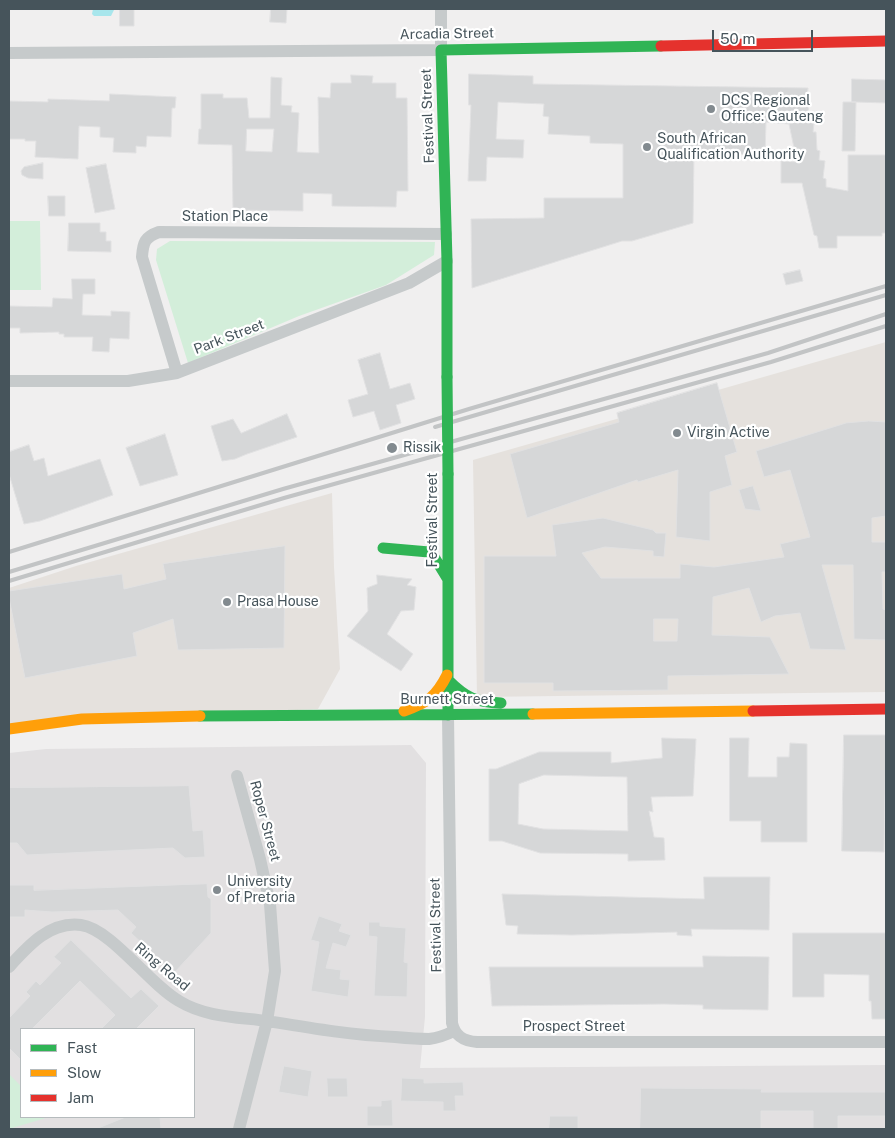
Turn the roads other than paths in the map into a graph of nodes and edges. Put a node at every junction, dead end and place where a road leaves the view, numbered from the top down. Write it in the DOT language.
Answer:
graph roads {
  1 [pos="441,9"];
  2 [pos="886,41"];
  3 [pos="828,44"];
  4 [pos="441,50"];
  5 [pos="886,50"];
  6 [pos="9,53"];
  7 [pos="446,234"];
  8 [pos="447,261"];
  9 [pos="177,374"];
  10 [pos="9,381"];
  11 [pos="383,548"];
  12 [pos="448,580"];
  13 [pos="448,676"];
  14 [pos="886,709"];
  15 [pos="601,713"];
  16 [pos="393,715"];
  17 [pos="448,715"];
  18 [pos="9,729"];
  19 [pos="237,776"];
  20 [pos="9,967"];
  21 [pos="266,1021"];
  22 [pos="454,1032"];
  23 [pos="886,1042"];
  24 [pos="239,1129"];
  1 -- 4 [label="street, Festival Street"];
  2 -- 3 [label="street, Arcadia Street"];
  3 -- 4 [label="street, Arcadia Street"];
  3 -- 5 [label="street"];
  4 -- 6 [label="street, Arcadia Street"];
  4 -- 7 [label="street, Festival Street"];
  7 -- 8 [label="street, Festival Street"];
  7 -- 9 [label="street, Station Place"];
  8 -- 9 [label="street, Park Street"];
  8 -- 12 [label="street, Festival Street, bridge"];
  9 -- 10 [label="street, Park Street"];
  11 -- 12 [label="street"];
  12 -- 13 [label="street, Festival Street"];
  13 -- 15 [label="street"];
  13 -- 16 [label="street"];
  13 -- 17 [label="street, Festival Street"];
  14 -- 15 [label="street, Burnett Street"];
  15 -- 17 [label="street, Burnett Street"];
  16 -- 17 [label="street, Burnett Street"];
  16 -- 18 [label="street, Burnett Street"];
  17 -- 22 [label="street, Festival Street"];
  19 -- 21 [label="street, Roper Street"];
  20 -- 21 [label="street, Ring Road"];
  21 -- 22 [label="street"];
  21 -- 24 [label="street"];
  22 -- 23 [label="street, Prospect Street"];
}
